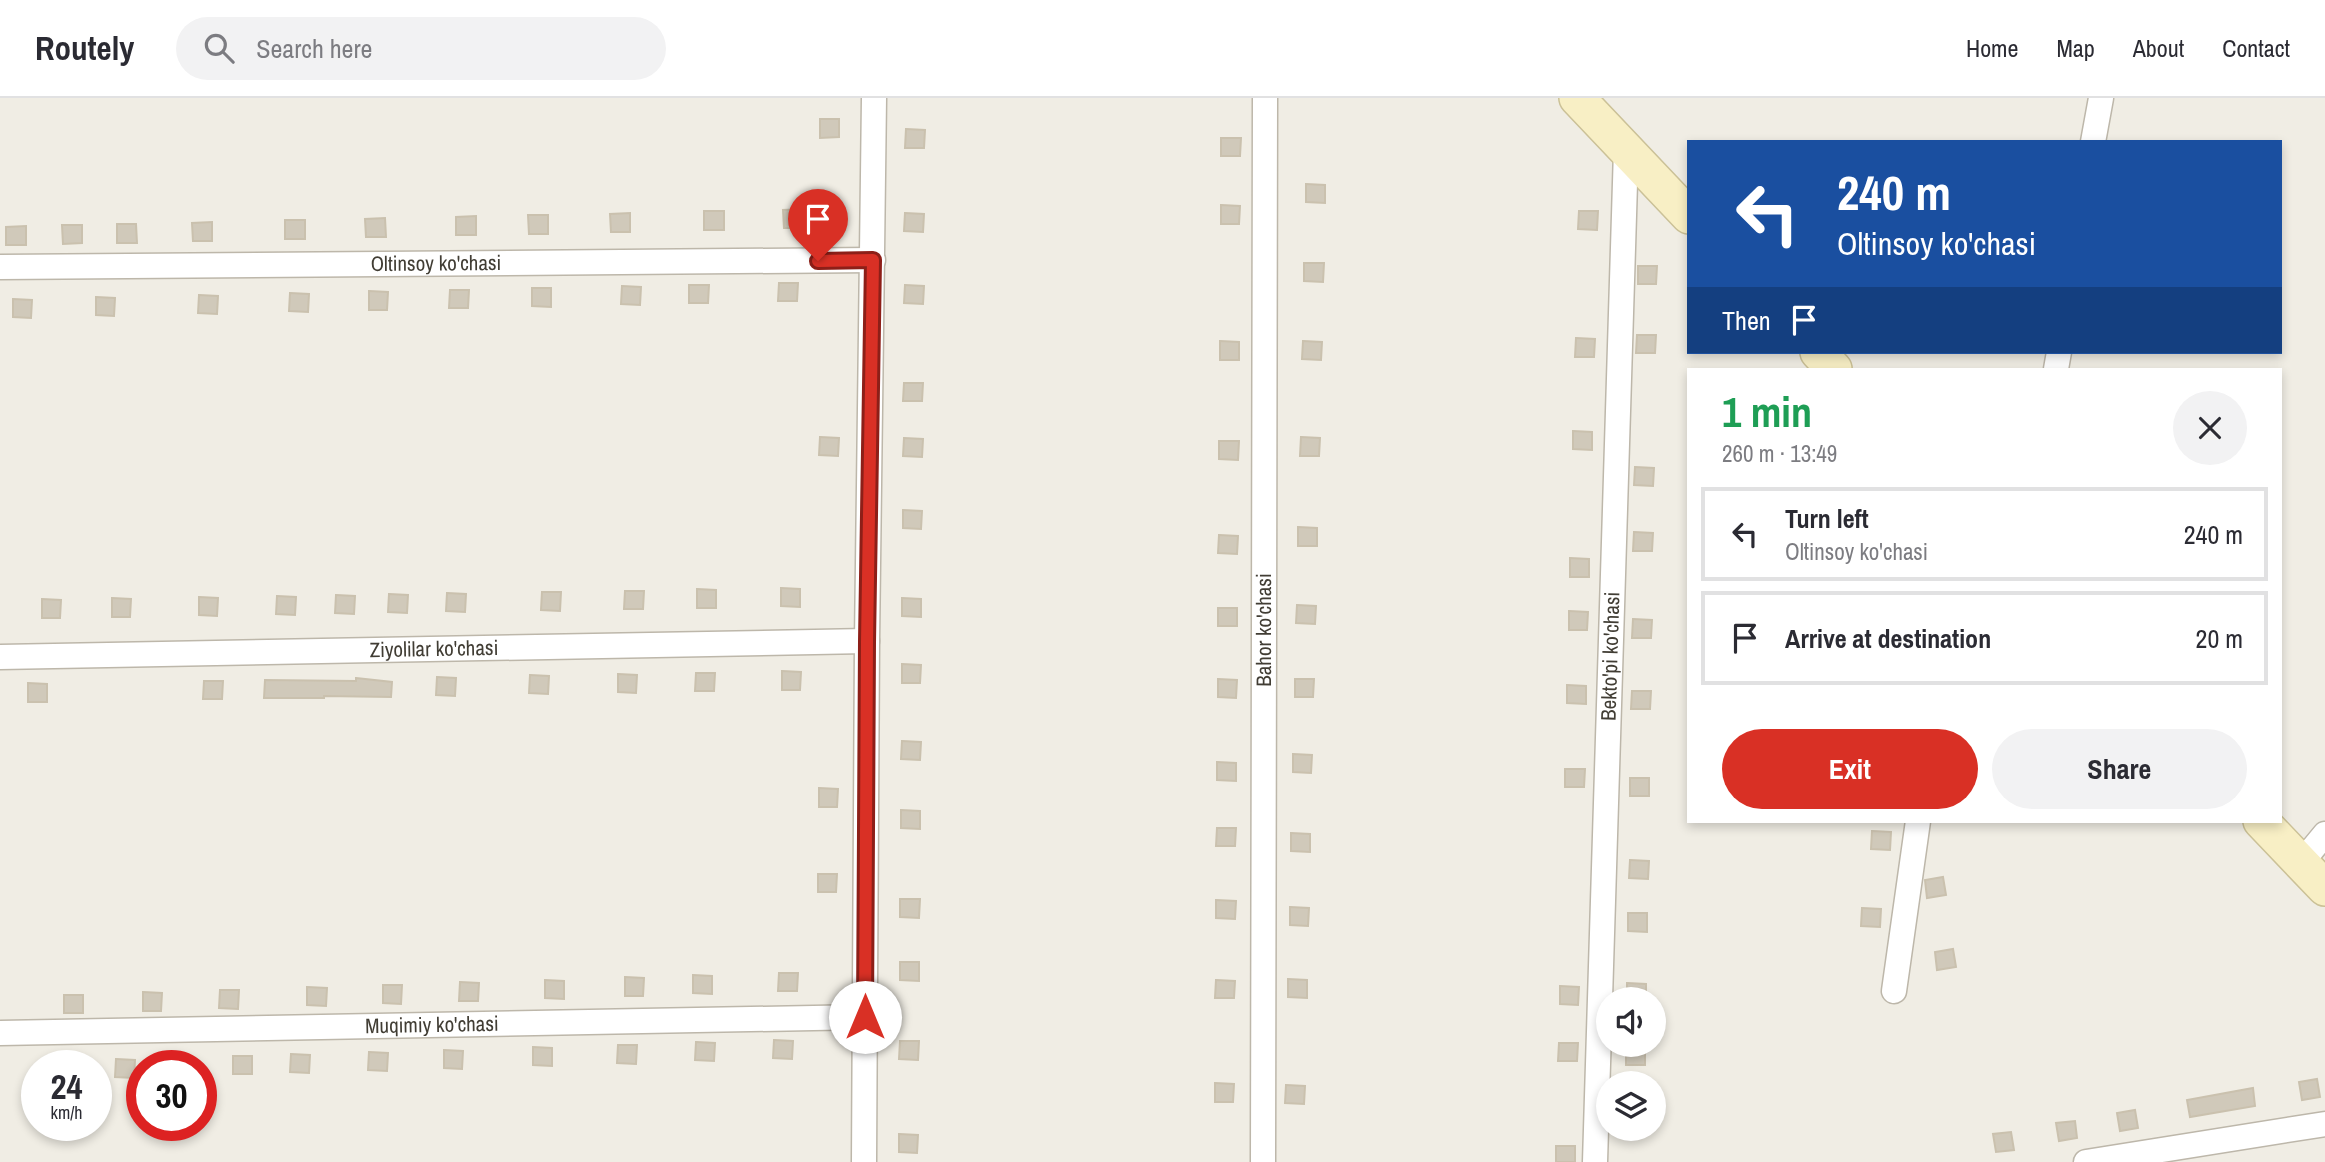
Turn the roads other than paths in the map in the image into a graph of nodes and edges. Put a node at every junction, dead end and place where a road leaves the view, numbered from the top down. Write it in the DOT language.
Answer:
graph roads {
  1 [pos="874,98"];
  2 [pos="1265,98"];
  3 [pos="1577,98"];
  4 [pos="2101,98"];
  5 [pos="2093,140"];
  6 [pos="1626,150"];
  7 [pos="1687,214"];
  8 [pos="873,260"];
  9 [pos="0,267"];
  10 [pos="1820,354"];
  11 [pos="1833,368"];
  12 [pos="867,642"];
  13 [pos="0,657"];
  14 [pos="1918,823"];
  15 [pos="2263,823"];
  16 [pos="2325,834"];
  17 [pos="2301,863"];
  18 [pos="2325,888"];
  19 [pos="1895,991"];
  20 [pos="865,1017"];
  21 [pos="0,1033"];
  22 [pos="2325,1124"];
  23 [pos="864,1162"];
  24 [pos="1263,1162"];
  25 [pos="1595,1162"];
  26 [pos="2086,1162"];
  1 -- 8 [label="street"];
  2 -- 24 [label="street, Bahor ko'chasi"];
  3 -- 6 [label="street"];
  4 -- 5 [label="street"];
  6 -- 7 [label="street"];
  6 -- 25 [label="street, Bekto'pi ko'chasi"];
  8 -- 9 [label="street, Oltinsoy ko'chasi"];
  8 -- 12 [label="street"];
  10 -- 11 [label="street"];
  12 -- 13 [label="street, Ziyolilar ko'chasi"];
  12 -- 20 [label="street"];
  14 -- 19 [label="street"];
  15 -- 17 [label="street"];
  16 -- 17 [label="street"];
  17 -- 18 [label="street"];
  20 -- 21 [label="street, Muqimiy ko'chasi"];
  20 -- 23 [label="street"];
  22 -- 26 [label="street"];
}
